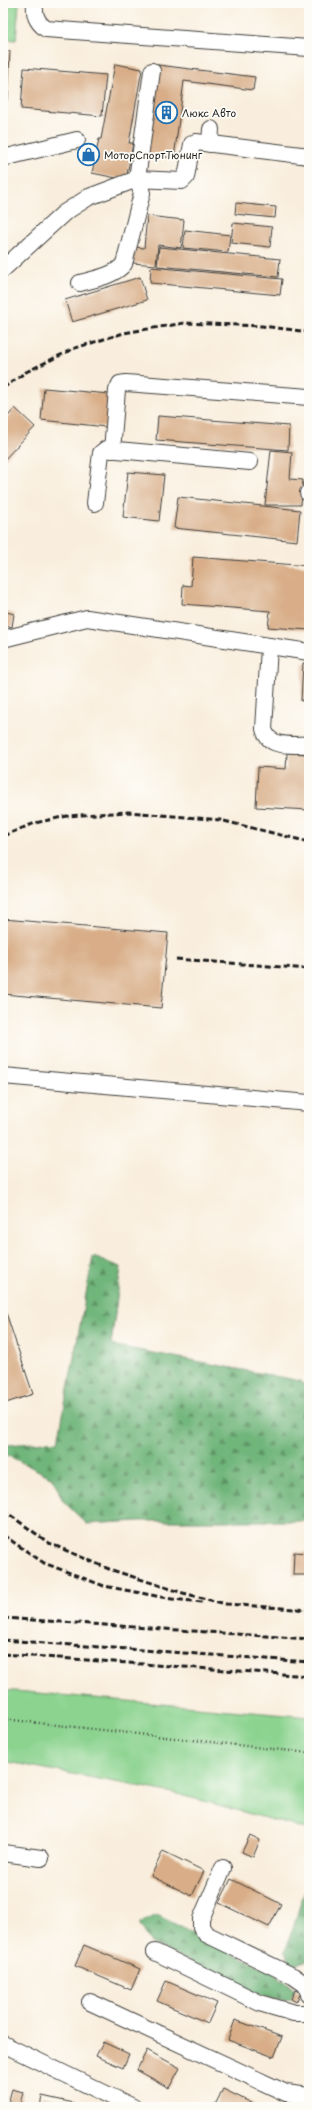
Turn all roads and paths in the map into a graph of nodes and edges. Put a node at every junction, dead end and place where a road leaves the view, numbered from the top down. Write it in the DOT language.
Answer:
graph roads {
  1 [pos="35,3"];
  2 [pos="309,48"];
  3 [pos="152,71"];
  4 [pos="77,140"];
  5 [pos="309,156"];
  6 [pos="3,158"];
  7 [pos="137,179"];
  8 [pos="3,269"];
  9 [pos="80,283"];
  10 [pos="309,397"];
  11 [pos="112,450"];
  12 [pos="250,462"];
  13 [pos="95,503"];
  14 [pos="3,639"];
  15 [pos="269,647"];
  16 [pos="309,652"];
  17 [pos="309,745"];
  18 [pos="3,1076"];
  19 [pos="309,1103"];
  20 [pos="3,1719"];
  21 [pos="309,1753"];
  22 [pos="3,1854"];
  23 [pos="41,1858"];
  24 [pos="223,1868"];
  25 [pos="155,1952"];
  26 [pos="309,1994"];
  27 [pos="90,2002"];
  28 [pos="309,2010"];
  29 [pos="3,2044"];
  30 [pos="309,2096"];
  31 [pos="133,2107"];
  1 -- 2 [label="street"];
  3 -- 7 [label="street"];
  4 -- 6 [label="street"];
  5 -- 7 [label="street"];
  7 -- 8 [label="street"];
  7 -- 9 [label="street"];
  10 -- 11 [label="street"];
  11 -- 12 [label="street"];
  11 -- 13 [label="street"];
  14 -- 15 [label="street"];
  15 -- 16 [label="street"];
  15 -- 17 [label="street"];
  18 -- 19 [label="street"];
  20 -- 21 [label="path"];
  22 -- 23 [label="street"];
  24 -- 26 [label="street"];
  25 -- 28 [label="street"];
  27 -- 30 [label="street"];
  29 -- 31 [label="street"];
}
